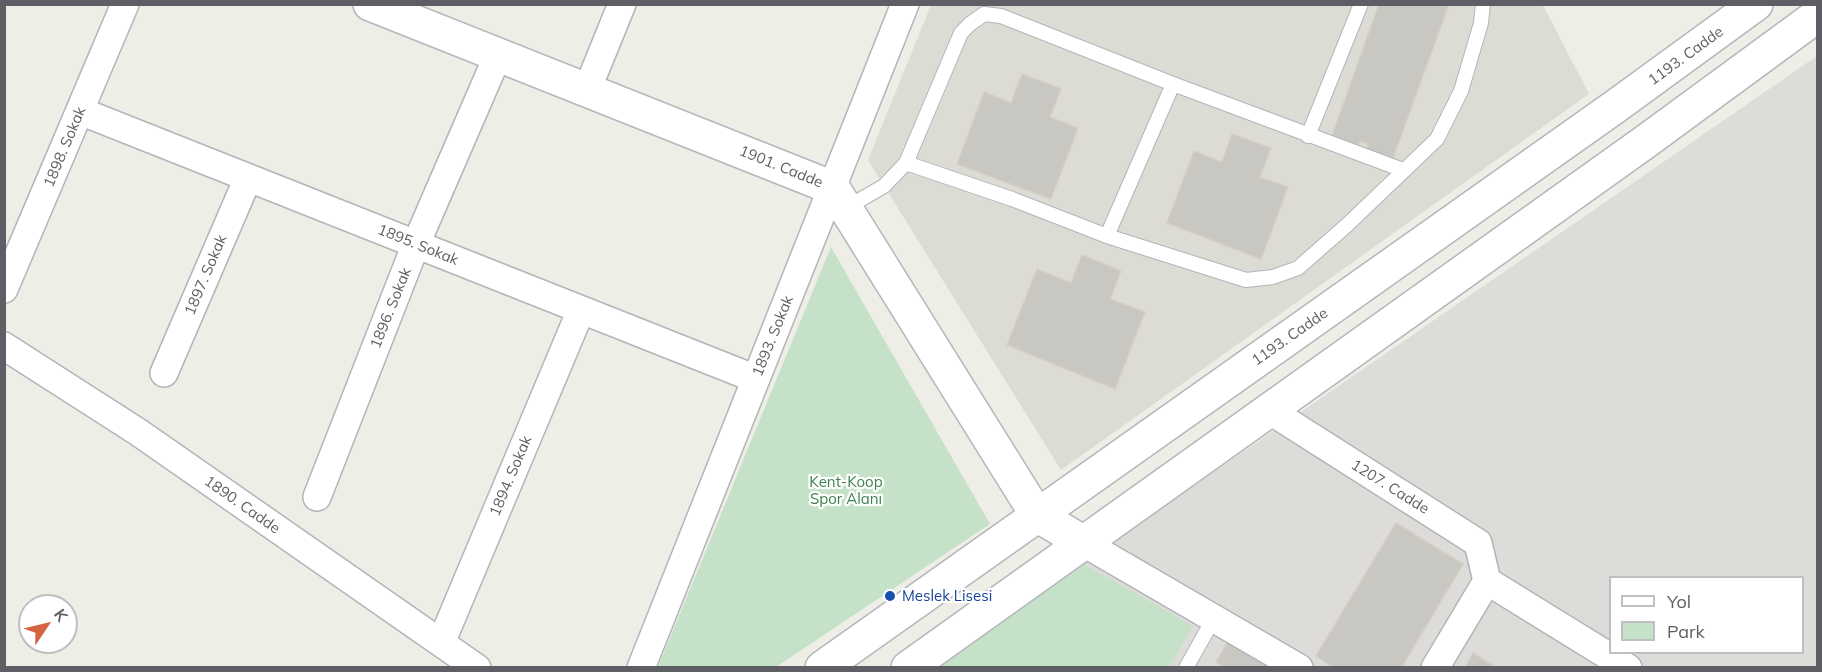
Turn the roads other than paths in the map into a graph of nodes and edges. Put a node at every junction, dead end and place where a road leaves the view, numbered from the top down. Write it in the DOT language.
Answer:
graph roads {
  1 [pos="125,4"];
  2 [pos="370,4"];
  3 [pos="622,4"];
  4 [pos="905,4"];
  5 [pos="1361,4"];
  6 [pos="1483,4"];
  7 [pos="1756,4"];
  8 [pos="1818,15"];
  9 [pos="498,55"];
  10 [pos="1173,84"];
  11 [pos="587,90"];
  12 [pos="80,111"];
  13 [pos="1308,136"];
  14 [pos="906,163"];
  15 [pos="1402,170"];
  16 [pos="248,178"];
  17 [pos="839,198"];
  18 [pos="1107,236"];
  19 [pos="416,244"];
  20 [pos="4,288"];
  21 [pos="581,310"];
  22 [pos="4,346"];
  23 [pos="164,373"];
  24 [pos="756,379"];
  25 [pos="1269,410"];
  26 [pos="317,497"];
  27 [pos="1037,515"];
  28 [pos="1084,543"];
  29 [pos="1486,581"];
  30 [pos="1214,618"];
  31 [pos="441,643"];
  32 [pos="477,668"];
  33 [pos="641,668"];
  34 [pos="822,668"];
  35 [pos="908,668"];
  36 [pos="1186,668"];
  37 [pos="1299,668"];
  38 [pos="1435,668"];
  39 [pos="1628,668"];
  1 -- 12 [label="street, 1898. Sokak"];
  2 -- 9 [label="main road, 1901. Cadde"];
  3 -- 11 [label="street"];
  4 -- 17 [label="street, 1893. Sokak"];
  5 -- 13 [label="lane"];
  6 -- 15 [label="lane"];
  7 -- 27 [label="main road, 1193. Cadde"];
  8 -- 25 [label="main road"];
  9 -- 11 [label="main road, 1901. Cadde"];
  9 -- 19 [label="street, 1896. Sokak"];
  10 -- 13 [label="lane"];
  10 -- 14 [label="lane"];
  10 -- 18 [label="lane"];
  11 -- 17 [label="main road, 1901. Cadde"];
  12 -- 16 [label="street, 1895. Sokak"];
  12 -- 20 [label="street, 1898. Sokak"];
  13 -- 15 [label="lane"];
  14 -- 17 [label="lane"];
  14 -- 18 [label="lane"];
  15 -- 18 [label="lane"];
  16 -- 19 [label="street, 1895. Sokak"];
  16 -- 23 [label="street, 1897. Sokak"];
  17 -- 24 [label="street, 1893. Sokak"];
  17 -- 27 [label="main road"];
  19 -- 21 [label="street, 1895. Sokak"];
  19 -- 26 [label="street, 1896. Sokak"];
  21 -- 24 [label="street, 1895. Sokak"];
  21 -- 31 [label="street, 1894. Sokak"];
  22 -- 31 [label="street, 1890. Cadde"];
  24 -- 33 [label="street, 1893. Sokak"];
  25 -- 28 [label="main road"];
  25 -- 29 [label="street, 1207. Cadde"];
  27 -- 28 [label="main road"];
  27 -- 34 [label="main road, 1193. Cadde"];
  28 -- 30 [label="street"];
  28 -- 35 [label="main road"];
  29 -- 38 [label="street"];
  29 -- 39 [label="street"];
  30 -- 36 [label="lane"];
  30 -- 37 [label="street"];
  31 -- 32 [label="street, 1890. Cadde"];
}
